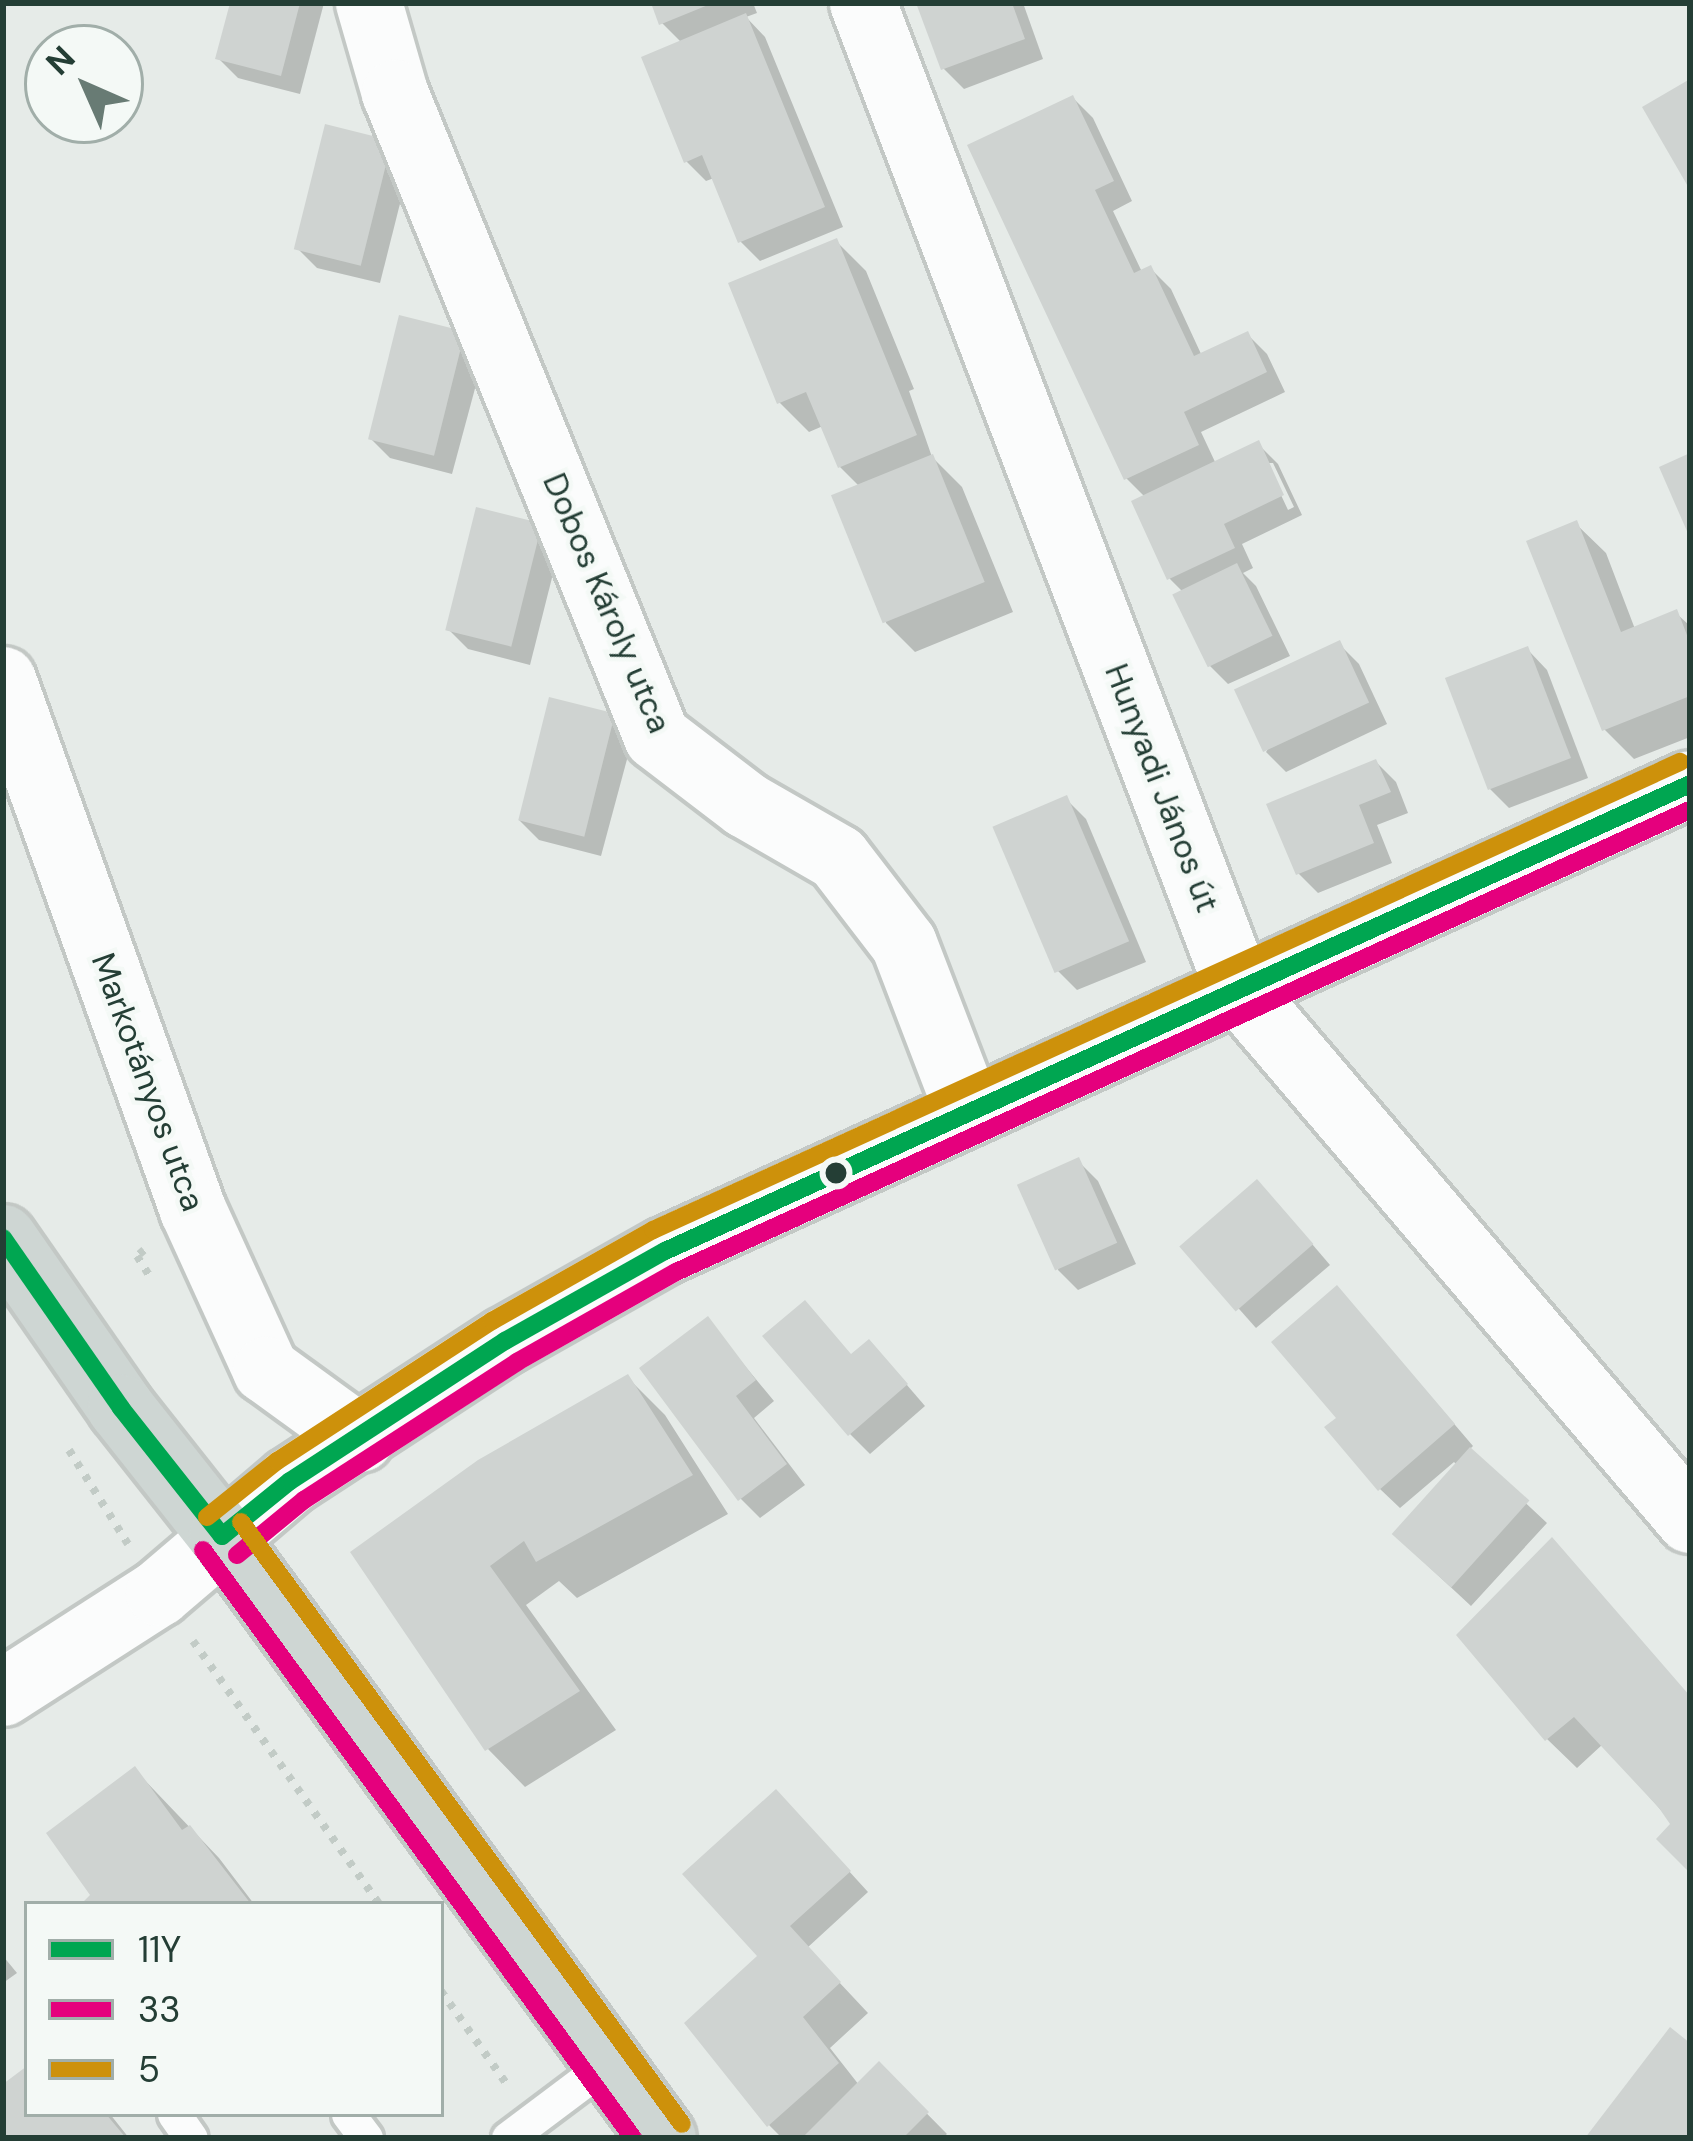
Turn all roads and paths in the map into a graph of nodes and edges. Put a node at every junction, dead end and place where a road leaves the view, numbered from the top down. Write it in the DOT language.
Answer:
graph roads {
  1 [pos="369,3"];
  2 [pos="863,3"];
  3 [pos="3,680"];
  4 [pos="1690,784"];
  5 [pos="1239,990"];
  6 [pos="968,1111"];
  7 [pos="193,1210"];
  8 [pos="3,1238"];
  9 [pos="161,1297"];
  10 [pos="121,1408"];
  11 [pos="361,1439"];
  12 [pos="1690,1520"];
  13 [pos="223,1536"];
  14 [pos="159,1593"];
  15 [pos="3,1693"];
  16 [pos="377,1901"];
  17 [pos="444,1996"];
  18 [pos="608,2063"];
  19 [pos="520,2129"];
  20 [pos="663,2138"];
  1 -- 6 [label="street, Dobos Károly utca"];
  2 -- 5 [label="street, Hunyadi János út"];
  3 -- 7 [label="street, Markotányos utca"];
  4 -- 5 [label="street"];
  5 -- 6 [label="street"];
  5 -- 12 [label="street, Hunyadi János út"];
  6 -- 11 [label="street"];
  7 -- 9 [label="path"];
  7 -- 11 [label="street, Markotányos utca"];
  8 -- 10 [label="main road"];
  10 -- 13 [label="main road"];
  10 -- 14 [label="path"];
  11 -- 13 [label="street"];
  13 -- 14 [label="street"];
  13 -- 18 [label="main road"];
  14 -- 15 [label="street"];
  14 -- 16 [label="path"];
  17 -- 19 [label="path"];
  18 -- 19 [label="lane"];
  18 -- 20 [label="main road"];
}
